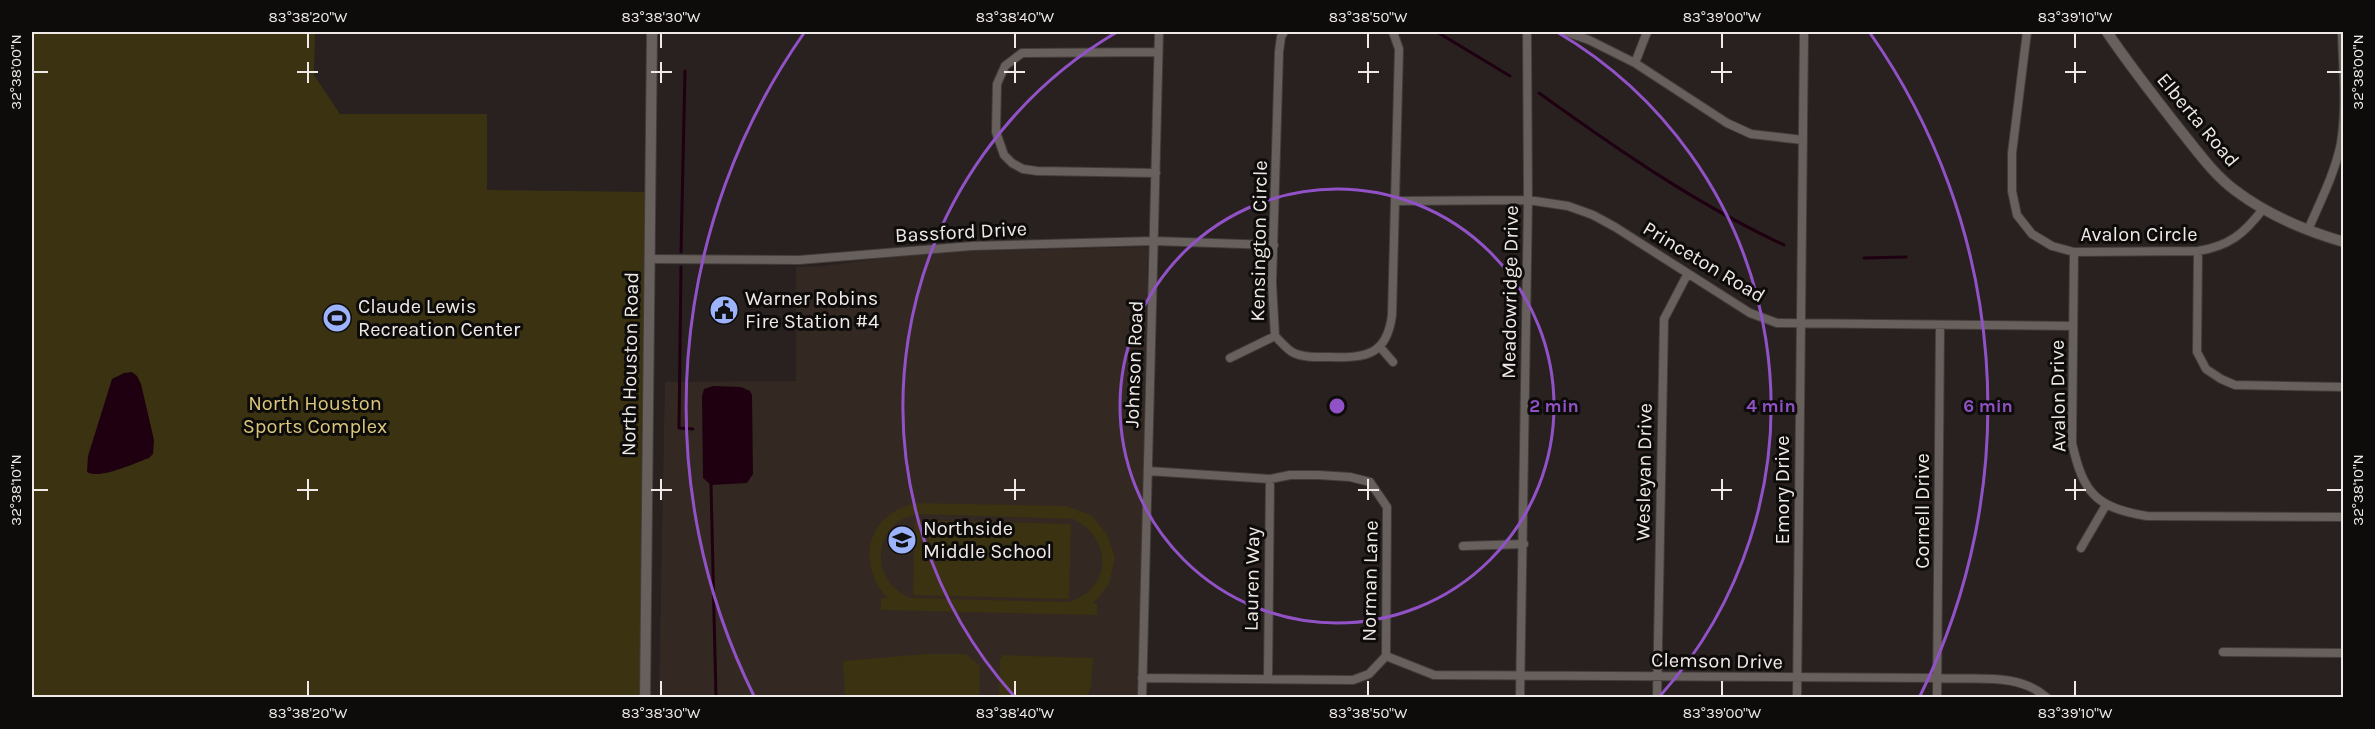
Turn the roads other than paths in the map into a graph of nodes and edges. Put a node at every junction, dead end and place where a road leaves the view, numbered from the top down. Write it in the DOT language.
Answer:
graph roads {
  1 [pos="652,32"];
  2 [pos="1159,32"];
  3 [pos="1284,32"];
  4 [pos="1393,32"];
  5 [pos="1527,32"];
  6 [pos="1566,32"];
  7 [pos="1647,32"];
  8 [pos="1804,32"];
  9 [pos="2027,32"];
  10 [pos="2107,32"];
  11 [pos="2342,32"];
  12 [pos="1158,51"];
  13 [pos="1635,63"];
  14 [pos="1803,140"];
  15 [pos="1156,173"];
  16 [pos="1528,200"];
  17 [pos="1395,201"];
  18 [pos="2263,209"];
  19 [pos="2308,230"];
  20 [pos="1154,241"];
  21 [pos="2343,242"];
  22 [pos="1274,245"];
  23 [pos="2198,251"];
  24 [pos="2074,252"];
  25 [pos="649,259"];
  26 [pos="1687,275"];
  27 [pos="1800,323"];
  28 [pos="1940,325"];
  29 [pos="2073,326"];
  30 [pos="1275,336"];
  31 [pos="1380,347"];
  32 [pos="1230,358"];
  33 [pos="1393,362"];
  34 [pos="2343,387"];
  35 [pos="1148,471"];
  36 [pos="1270,479"];
  37 [pos="2106,505"];
  38 [pos="2343,517"];
  39 [pos="1524,544"];
  40 [pos="1463,546"];
  41 [pos="2081,548"];
  42 [pos="2223,652"];
  43 [pos="2343,653"];
  44 [pos="1386,656"];
  45 [pos="1522,676"];
  46 [pos="1657,676"];
  47 [pos="1142,678"];
  48 [pos="1937,678"];
  49 [pos="1268,679"];
  50 [pos="1797,679"];
  51 [pos="645,698"];
  52 [pos="1142,698"];
  53 [pos="1520,698"];
  54 [pos="1657,698"];
  55 [pos="1797,698"];
  56 [pos="1937,698"];
  57 [pos="2047,698"];
  1 -- 25 [label="street, North Houston Road"];
  2 -- 12 [label="street, Johnson Road"];
  3 -- 22 [label="street, Kensington Circle"];
  4 -- 17 [label="street"];
  5 -- 16 [label="street, Meadowridge Drive"];
  6 -- 13 [label="street"];
  7 -- 13 [label="street"];
  8 -- 14 [label="street, Emory Drive"];
  9 -- 24 [label="street, Avalon Circle"];
  10 -- 18 [label="street, Elberta Road"];
  11 -- 19 [label="street"];
  12 -- 15 [label="street, Johnson Road"];
  12 -- 15 [label="street"];
  13 -- 14 [label="street"];
  14 -- 27 [label="street, Emory Drive"];
  15 -- 20 [label="street, Johnson Road"];
  16 -- 17 [label="street, Princeton Road"];
  16 -- 26 [label="street, Princeton Road"];
  16 -- 39 [label="street, Meadowridge Drive"];
  17 -- 31 [label="street"];
  18 -- 19 [label="street, Elberta Road"];
  18 -- 23 [label="street, Avalon Circle"];
  19 -- 21 [label="street, Elberta Road"];
  20 -- 22 [label="street, Bassford Drive"];
  20 -- 25 [label="street, Bassford Drive"];
  20 -- 35 [label="street, Johnson Road"];
  22 -- 30 [label="street, Kensington Circle"];
  23 -- 24 [label="street, Avalon Circle"];
  23 -- 34 [label="street"];
  24 -- 29 [label="street, Avalon Drive"];
  25 -- 51 [label="street, North Houston Road"];
  26 -- 27 [label="street, Princeton Road"];
  26 -- 46 [label="street, Wesleyan Drive"];
  27 -- 28 [label="street, Princeton Road"];
  27 -- 50 [label="street, Emory Drive"];
  28 -- 29 [label="street, Princeton Road"];
  28 -- 48 [label="street, Cornell Drive"];
  29 -- 37 [label="street, Avalon Drive"];
  30 -- 31 [label="street, Kensington Circle"];
  30 -- 32 [label="street"];
  31 -- 33 [label="street"];
  35 -- 36 [label="street, Norman Lane"];
  35 -- 47 [label="street, Johnson Road"];
  36 -- 44 [label="street, Norman Lane"];
  36 -- 49 [label="street, Lauren Way"];
  37 -- 38 [label="street, Avalon Drive"];
  37 -- 41 [label="street"];
  39 -- 40 [label="street"];
  39 -- 45 [label="street, Meadowridge Drive"];
  42 -- 43 [label="street"];
  44 -- 45 [label="street, Clemson Drive"];
  44 -- 49 [label="street, Norman Lane"];
  45 -- 46 [label="street, Clemson Drive"];
  45 -- 53 [label="street, Meadowridge Drive"];
  46 -- 50 [label="street, Clemson Drive"];
  46 -- 54 [label="street, Wesleyan Drive"];
  47 -- 49 [label="street, Norman Lane"];
  47 -- 52 [label="street, Johnson Road"];
  48 -- 50 [label="street, Clemson Drive"];
  48 -- 56 [label="street, Cornell Drive"];
  48 -- 57 [label="street, Clemson Drive"];
  50 -- 55 [label="street, Emory Drive"];
}
